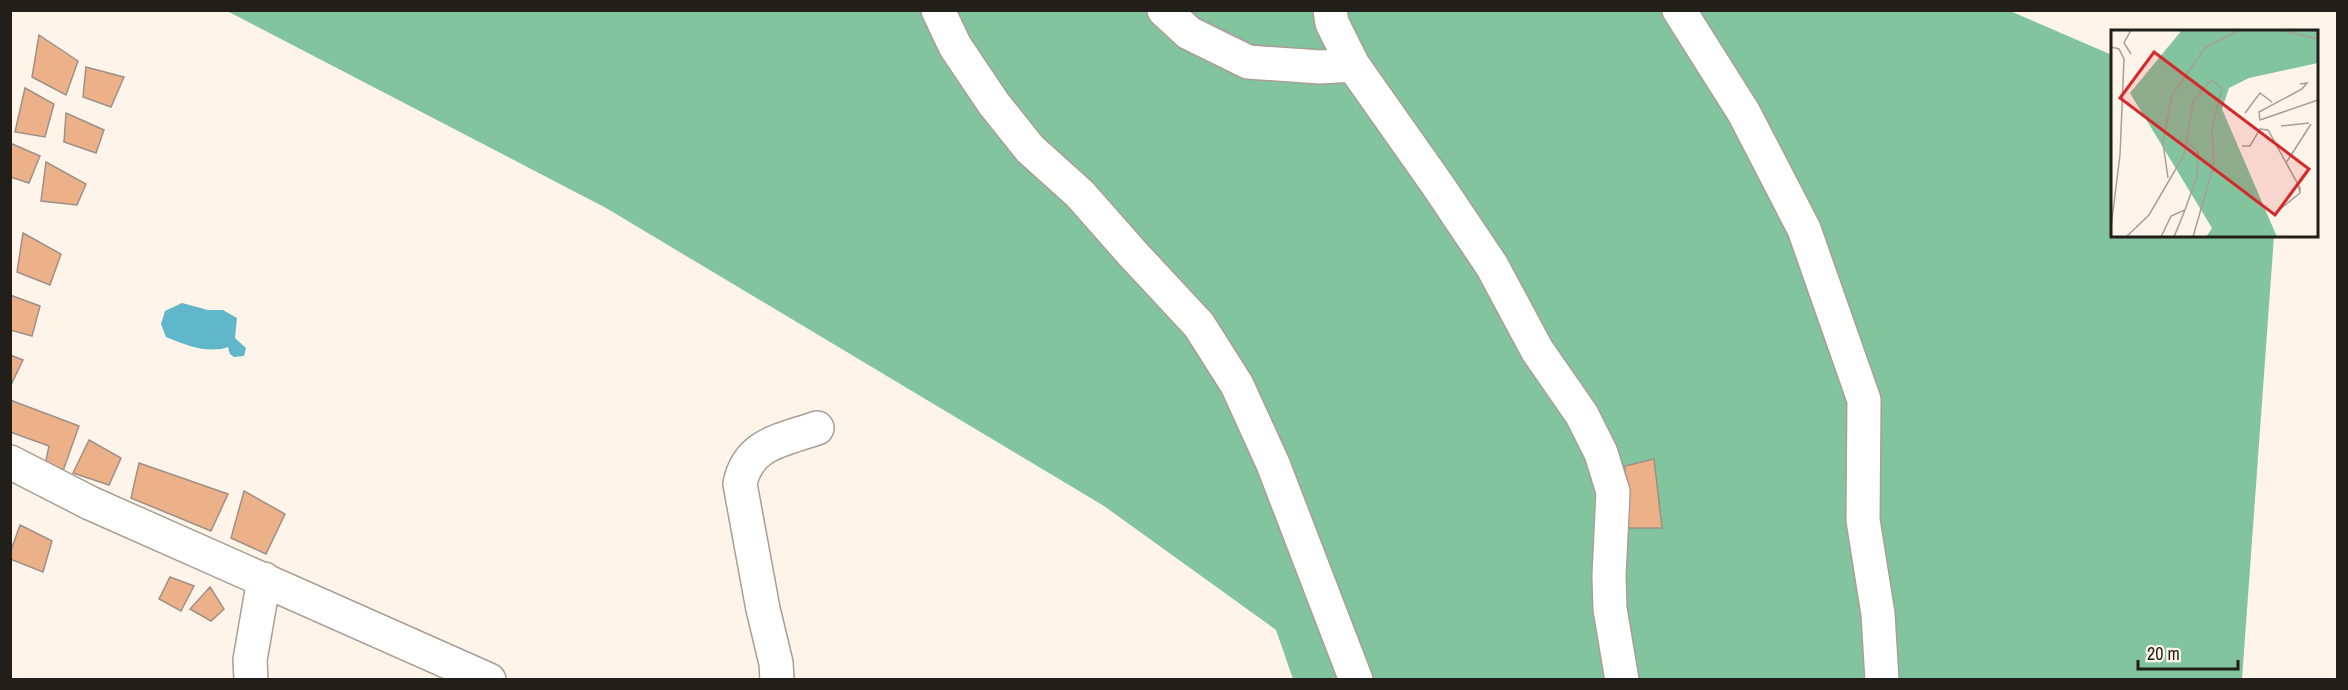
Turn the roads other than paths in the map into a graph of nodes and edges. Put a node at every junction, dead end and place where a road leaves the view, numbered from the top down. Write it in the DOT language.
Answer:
graph roads {
  1 [pos="938,10"];
  2 [pos="1164,10"];
  3 [pos="1330,10"];
  4 [pos="1679,10"];
  5 [pos="1353,65"];
  6 [pos="817,428"];
  7 [pos="10,462"];
  8 [pos="264,579"];
  9 [pos="251,680"];
  10 [pos="489,680"];
  11 [pos="777,680"];
  12 [pos="1356,680"];
  13 [pos="1622,680"];
  14 [pos="1882,680"];
  1 -- 12 [label="street"];
  2 -- 5 [label="street"];
  3 -- 5 [label="street"];
  4 -- 14 [label="street"];
  5 -- 13 [label="street"];
  6 -- 11 [label="street"];
  7 -- 8 [label="street"];
  8 -- 9 [label="street"];
  8 -- 10 [label="street"];
}
